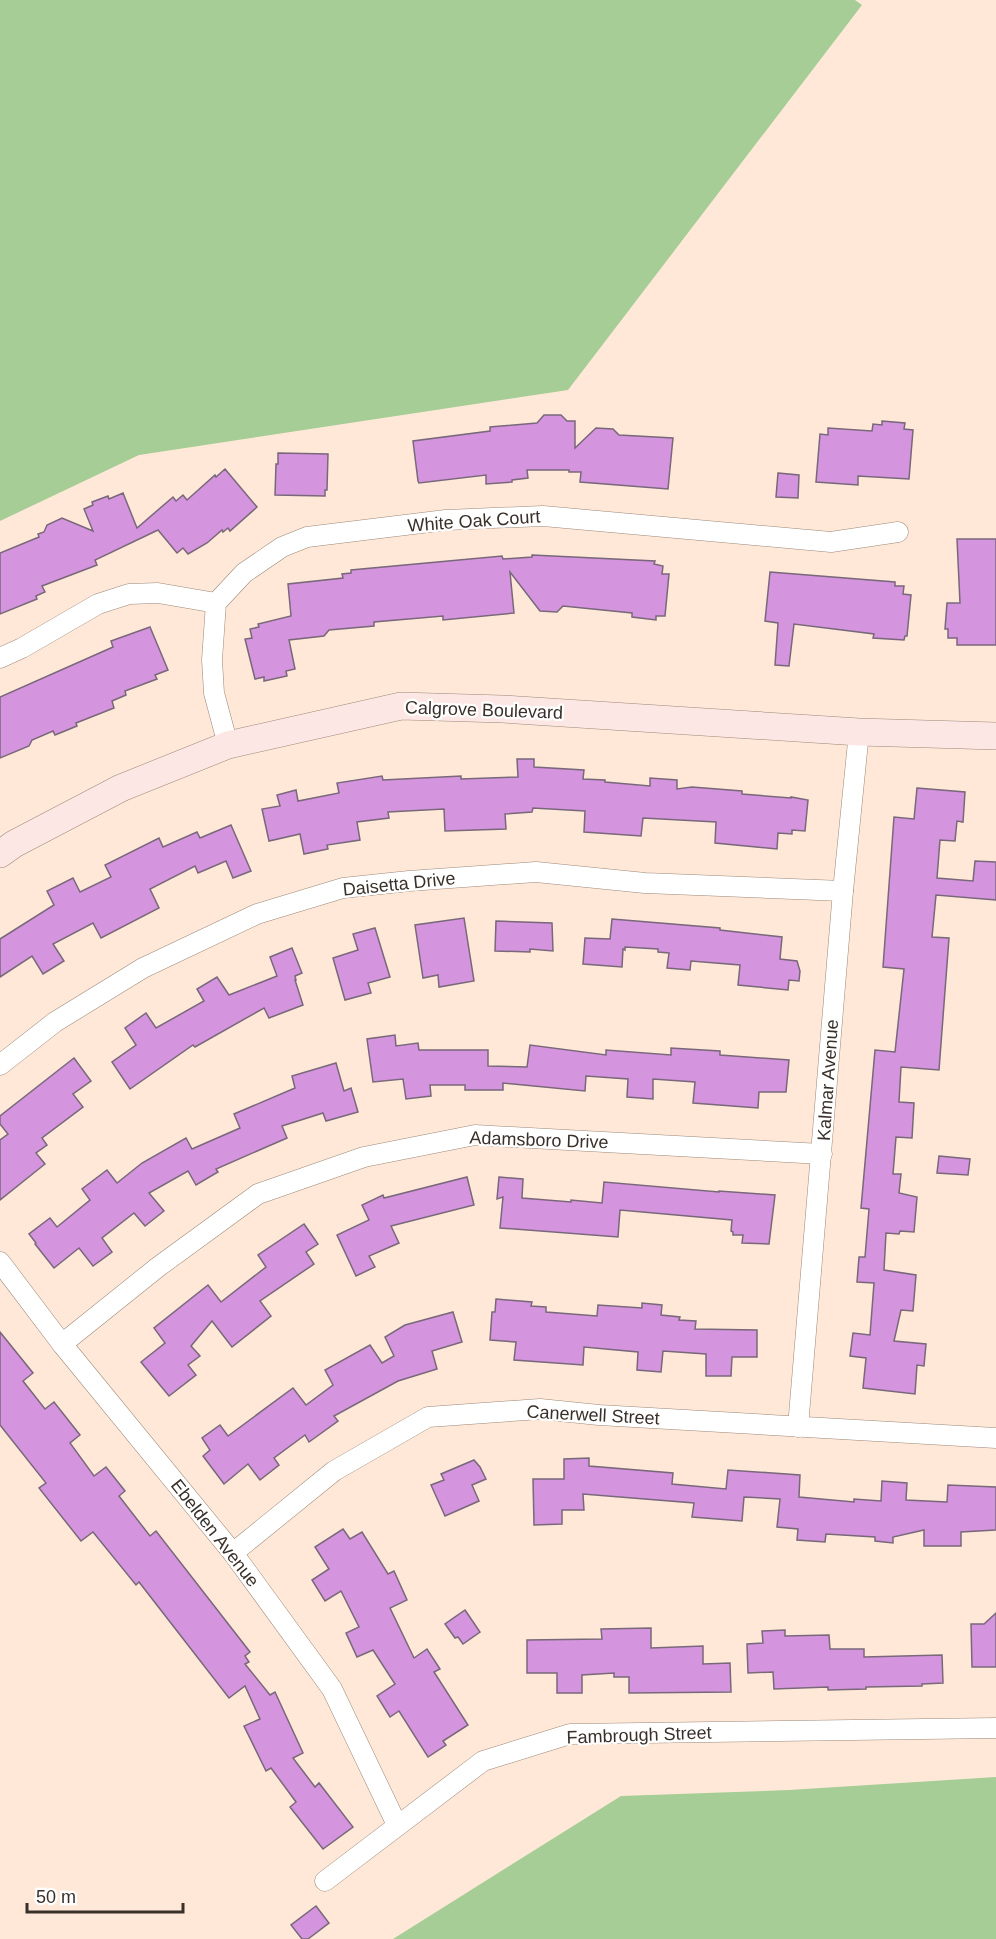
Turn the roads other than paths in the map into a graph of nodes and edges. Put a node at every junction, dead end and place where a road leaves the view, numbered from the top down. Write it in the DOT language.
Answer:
graph roads {
  1 [pos="898,532"];
  2 [pos="216,603"];
  3 [pos="0,658"];
  4 [pos="859,732"];
  5 [pos="996,736"];
  6 [pos="228,745"];
  7 [pos="0,854"];
  8 [pos="843,891"];
  9 [pos="0,1065"];
  10 [pos="822,1154"];
  11 [pos="0,1262"];
  12 [pos="62,1344"];
  13 [pos="798,1427"];
  14 [pos="996,1438"];
  15 [pos="233,1553"];
  16 [pos="996,1728"];
  17 [pos="397,1825"];
  18 [pos="325,1881"];
  1 -- 2 [label="street, White Oak Court"];
  2 -- 3 [label="street"];
  2 -- 6 [label="street"];
  4 -- 5 [label="street, Calgrove Boulevard"];
  4 -- 6 [label="street, Calgrove Boulevard"];
  4 -- 8 [label="street, Kalmar Avenue"];
  6 -- 7 [label="street, Calgrove Boulevard"];
  8 -- 9 [label="street, Daisetta Drive"];
  8 -- 10 [label="street, Kalmar Avenue"];
  10 -- 12 [label="street, Adamsboro Drive"];
  10 -- 13 [label="street, Kalmar Avenue"];
  11 -- 12 [label="street, Ebelden Avenue"];
  12 -- 15 [label="street, Ebelden Avenue"];
  13 -- 14 [label="street, Canerwell Street"];
  13 -- 15 [label="street, Canerwell Street"];
  15 -- 17 [label="street, Ebelden Avenue"];
  16 -- 17 [label="street, Fambrough Street"];
  17 -- 18 [label="street, Fambrough Street"];
}
